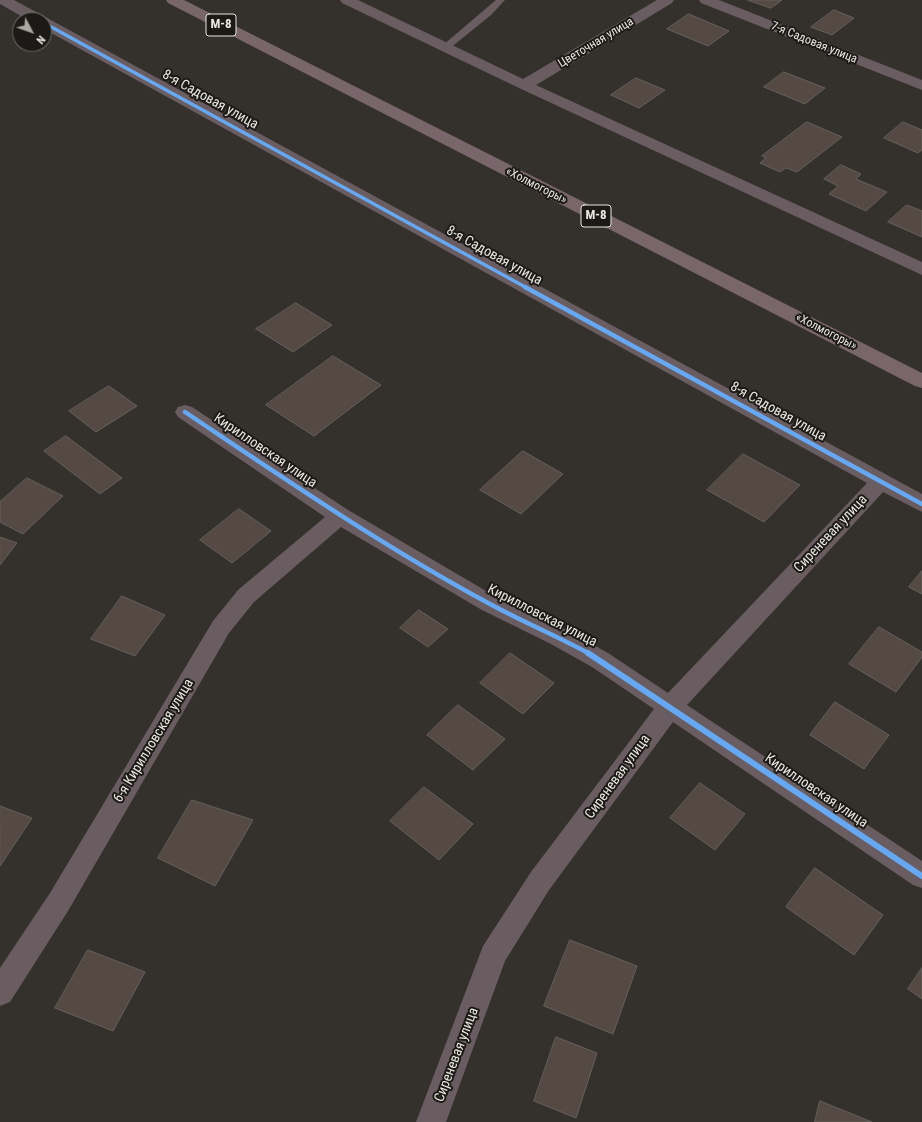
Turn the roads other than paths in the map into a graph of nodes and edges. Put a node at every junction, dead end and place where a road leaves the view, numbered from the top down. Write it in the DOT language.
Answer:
graph roads {
  1 [pos="3,0"];
  2 [pos="173,0"];
  3 [pos="347,0"];
  4 [pos="501,0"];
  5 [pos="667,0"];
  6 [pos="706,0"];
  7 [pos="24,12"];
  8 [pos="52,27"];
  9 [pos="446,47"];
  10 [pos="524,85"];
  11 [pos="922,85"];
  12 [pos="922,269"];
  13 [pos="922,381"];
  14 [pos="185,412"];
  15 [pos="880,482"];
  16 [pos="922,504"];
  17 [pos="340,516"];
  18 [pos="669,708"];
  19 [pos="922,876"];
  20 [pos="0,992"];
  21 [pos="431,1122"];
  1 -- 7 [label="street, 8-я Садовая улица"];
  2 -- 13 [label="highway, «Холмогоры» / М-8"];
  3 -- 9 [label="street"];
  4 -- 9 [label="lane"];
  5 -- 10 [label="street, Цветочная улица"];
  6 -- 11 [label="street, 7-я Садовая улица"];
  8 -- 15 [label="street, 8-я Садовая улица"];
  9 -- 10 [label="street"];
  10 -- 12 [label="street"];
  14 -- 17 [label="street, Кирилловская улица"];
  15 -- 16 [label="street, 8-я Садовая улица"];
  15 -- 18 [label="street, Сиреневая улица"];
  17 -- 18 [label="street, Кирилловская улица"];
  17 -- 20 [label="street, 6-я Кирилловская улица"];
  18 -- 19 [label="street, Кирилловская улица"];
  18 -- 21 [label="street, Сиреневая улица"];
}
